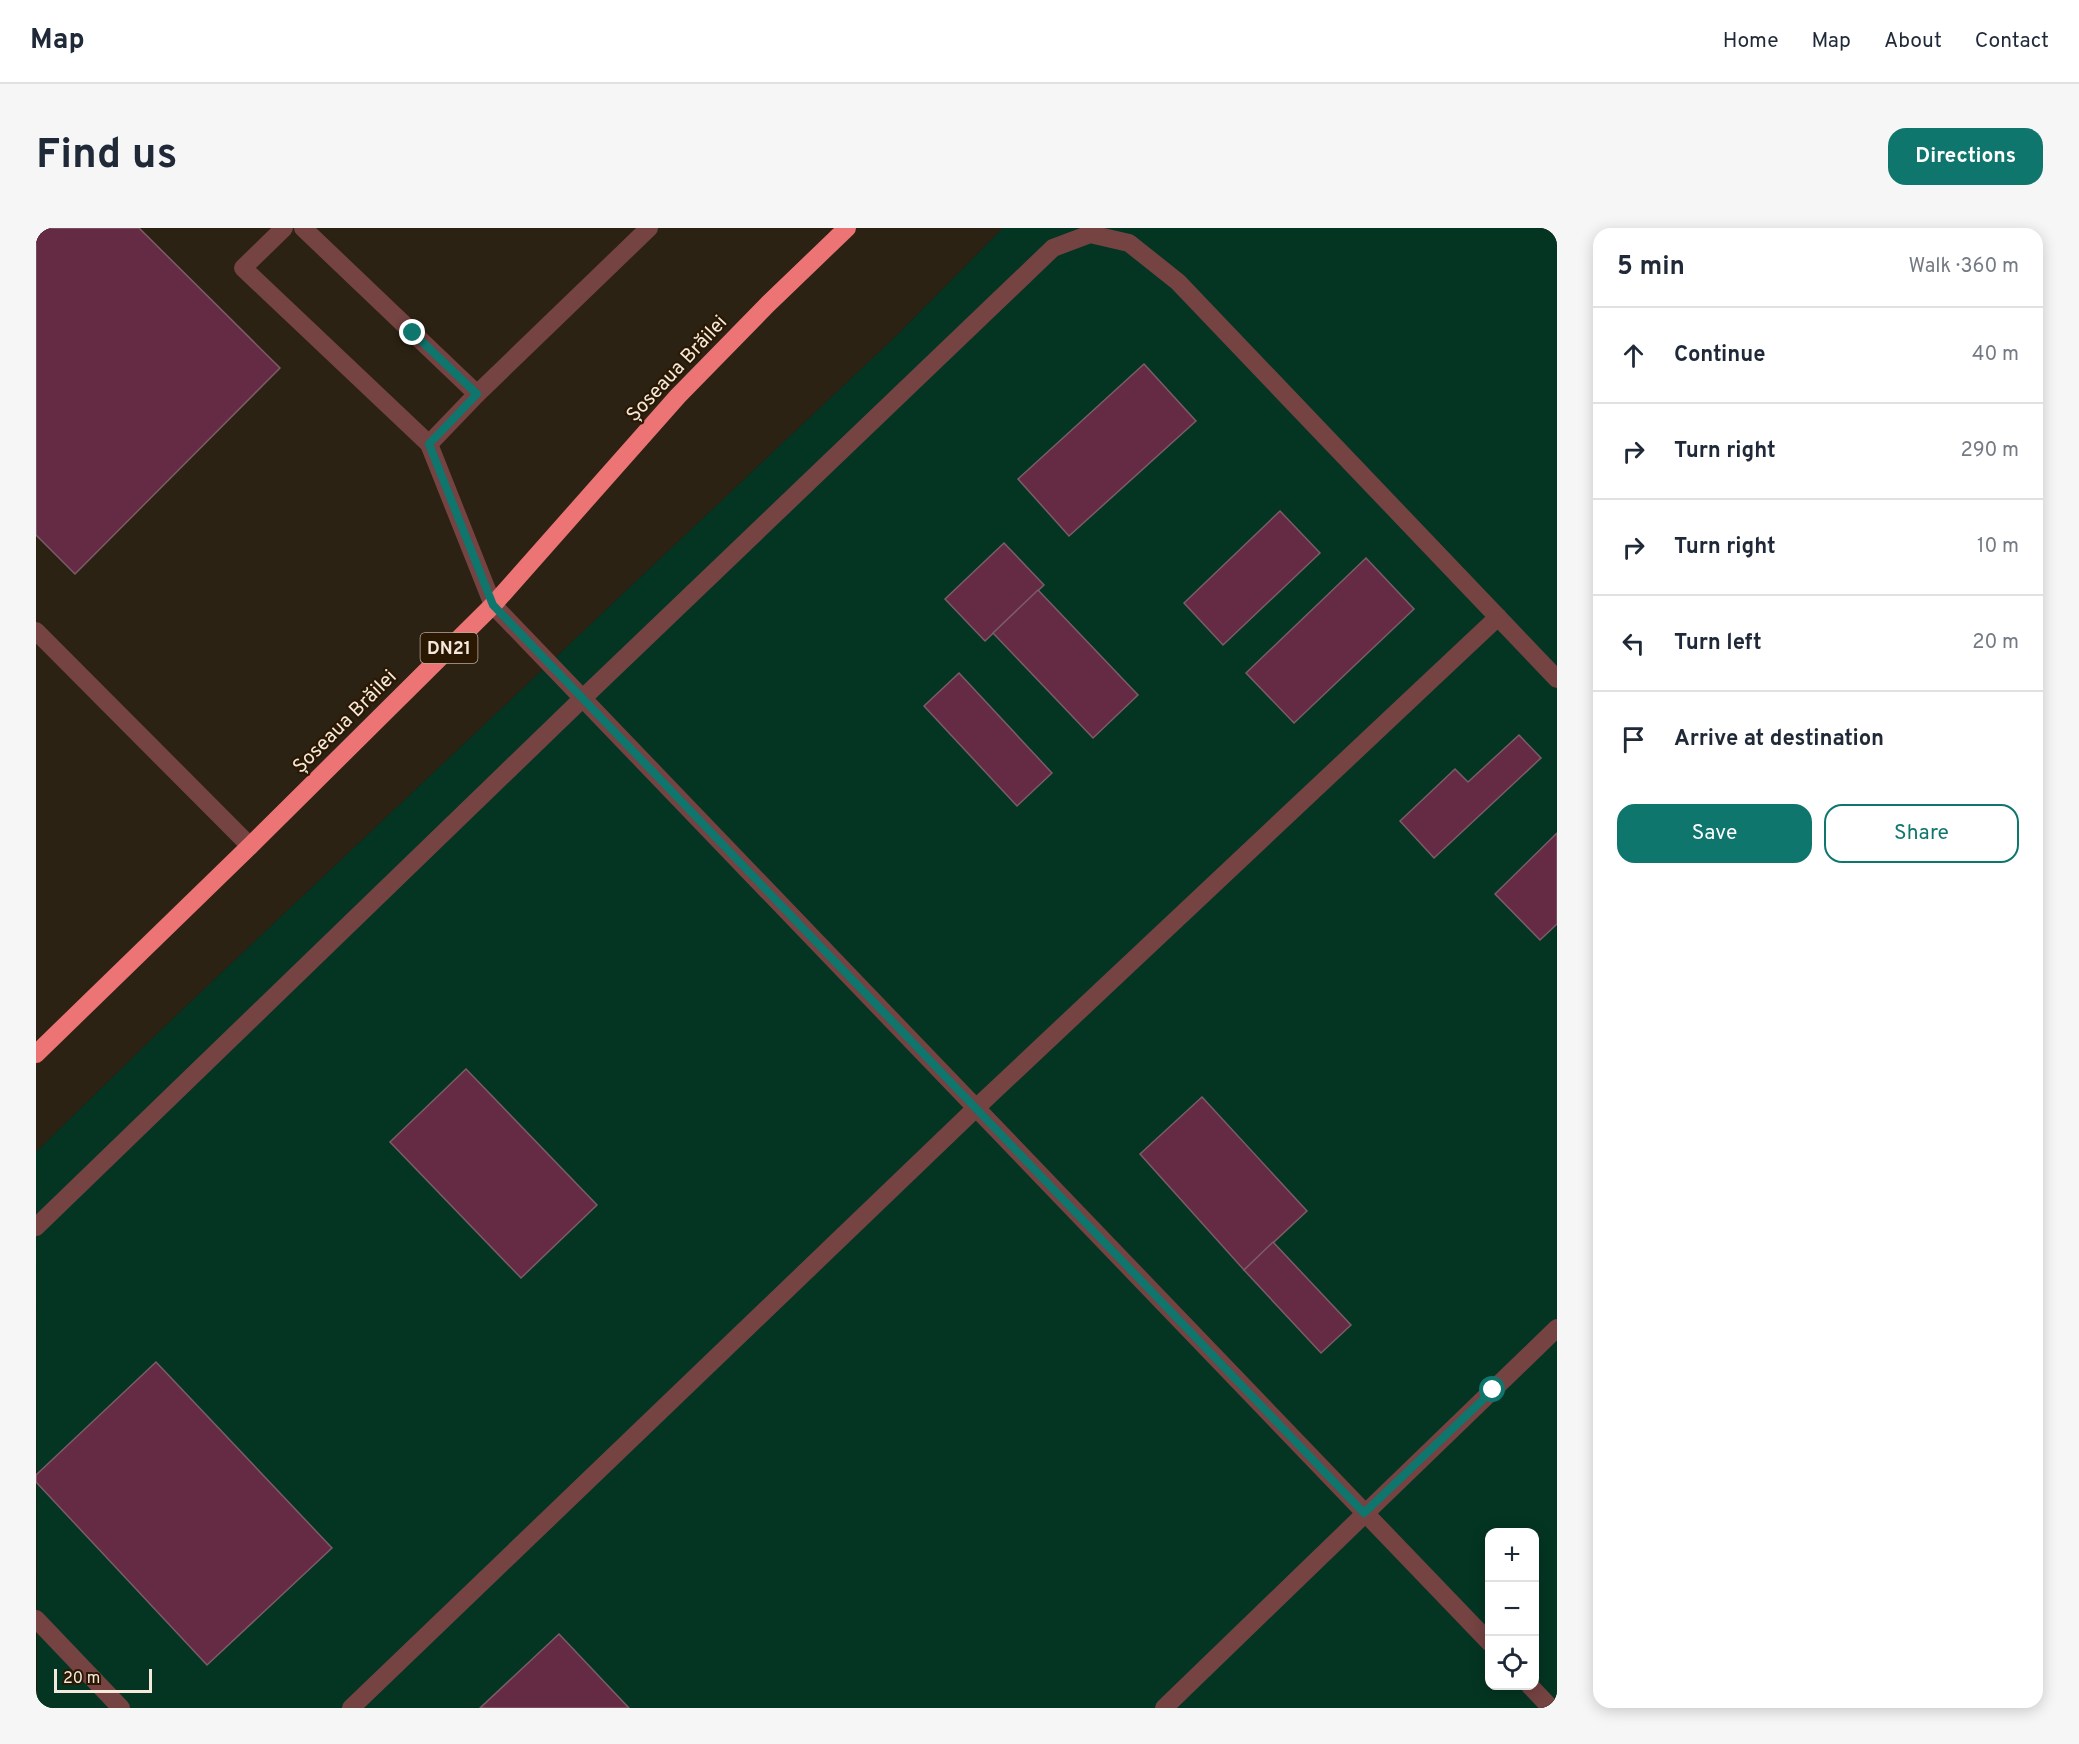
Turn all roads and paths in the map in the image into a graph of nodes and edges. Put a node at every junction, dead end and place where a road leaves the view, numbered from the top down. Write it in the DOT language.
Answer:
graph roads {
  1 [pos="284,228"];
  2 [pos="303,228"];
  3 [pos="649,228"];
  4 [pos="847,228"];
  5 [pos="477,394"];
  6 [pos="429,444"];
  7 [pos="493,605"];
  8 [pos="1497,617"];
  9 [pos="36,631"];
  10 [pos="1557,679"];
  11 [pos="583,698"];
  12 [pos="250,846"];
  13 [pos="36,1054"];
  14 [pos="976,1108"];
  15 [pos="36,1227"];
  16 [pos="1557,1328"];
  17 [pos="1364,1513"];
  18 [pos="36,1619"];
  19 [pos="1485,1638"];
  20 [pos="1534,1690"];
  21 [pos="121,1708"];
  22 [pos="351,1708"];
  23 [pos="1164,1708"];
  24 [pos="1551,1708"];
  1 -- 6 [label="lane"];
  2 -- 5 [label="lane"];
  3 -- 5 [label="lane"];
  4 -- 7 [label="highway, Șoseaua Brăilei / DN21"];
  5 -- 6 [label="lane"];
  6 -- 7 [label="lane"];
  7 -- 11 [label="lane"];
  7 -- 12 [label="highway, Șoseaua Brăilei / DN21"];
  8 -- 10 [label="lane"];
  8 -- 11 [label="lane"];
  8 -- 14 [label="lane"];
  9 -- 12 [label="lane"];
  11 -- 14 [label="lane"];
  11 -- 15 [label="lane"];
  12 -- 13 [label="highway, Șoseaua Brăilei / DN21"];
  14 -- 17 [label="lane"];
  14 -- 22 [label="lane"];
  16 -- 17 [label="lane"];
  17 -- 19 [label="lane"];
  17 -- 23 [label="lane"];
  18 -- 21 [label="lane"];
  20 -- 24 [label="lane"];
}
